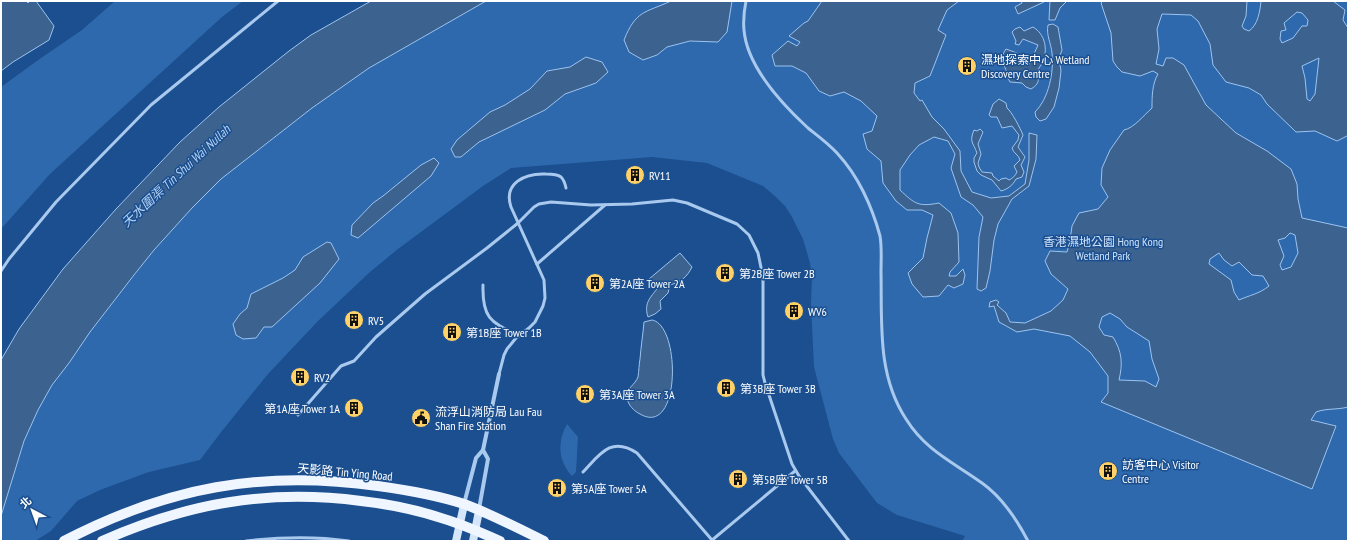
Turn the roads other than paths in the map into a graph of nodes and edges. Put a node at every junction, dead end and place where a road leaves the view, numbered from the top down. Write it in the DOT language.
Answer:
graph roads {
  1 [pos="278,1"];
  2 [pos="746,1"];
  3 [pos="566,188"];
  4 [pos="606,205"];
  5 [pos="518,223"];
  6 [pos="536,264"];
  7 [pos="1,271"];
  8 [pos="483,285"];
  9 [pos="518,336"];
  10 [pos="499,374"];
  11 [pos="298,415"];
  12 [pos="483,450"];
  13 [pos="795,471"];
  14 [pos="583,472"];
  15 [pos="464,505"];
  16 [pos="479,511"];
  17 [pos="460,524"];
  18 [pos="475,531"];
  19 [pos="64,541"];
  20 [pos="102,541"];
  21 [pos="246,541"];
  22 [pos="349,541"];
  23 [pos="456,541"];
  24 [pos="473,541"];
  25 [pos="500,541"];
  26 [pos="544,541"];
  27 [pos="711,541"];
  28 [pos="849,541"];
  29 [pos="1028,541"];
  1 -- 7 [label="lane"];
  2 -- 29 [label="lane"];
  3 -- 5 [label="lane"];
  4 -- 5 [label="lane"];
  4 -- 6 [label="lane"];
  4 -- 13 [label="lane"];
  5 -- 6 [label="lane"];
  5 -- 11 [label="lane"];
  6 -- 9 [label="lane"];
  8 -- 9 [label="lane"];
  9 -- 10 [label="lane"];
  10 -- 12 [label="street"];
  12 -- 15 [label="street"];
  12 -- 16 [label="street"];
  13 -- 27 [label="lane"];
  13 -- 28 [label="lane"];
  14 -- 27 [label="lane"];
  15 -- 16 [label="main road, 天影路 Tin Ying Road"];
  15 -- 17 [label="main road"];
  15 -- 19 [label="main road, 天影路 Tin Ying Road"];
  16 -- 18 [label="main road"];
  16 -- 26 [label="main road, 天影路 Tin Ying Road"];
  17 -- 18 [label="main road"];
  17 -- 20 [label="main road"];
  17 -- 23 [label="main road"];
  18 -- 24 [label="main road"];
  18 -- 25 [label="main road"];
  21 -- 22 [label="lane"];
}
